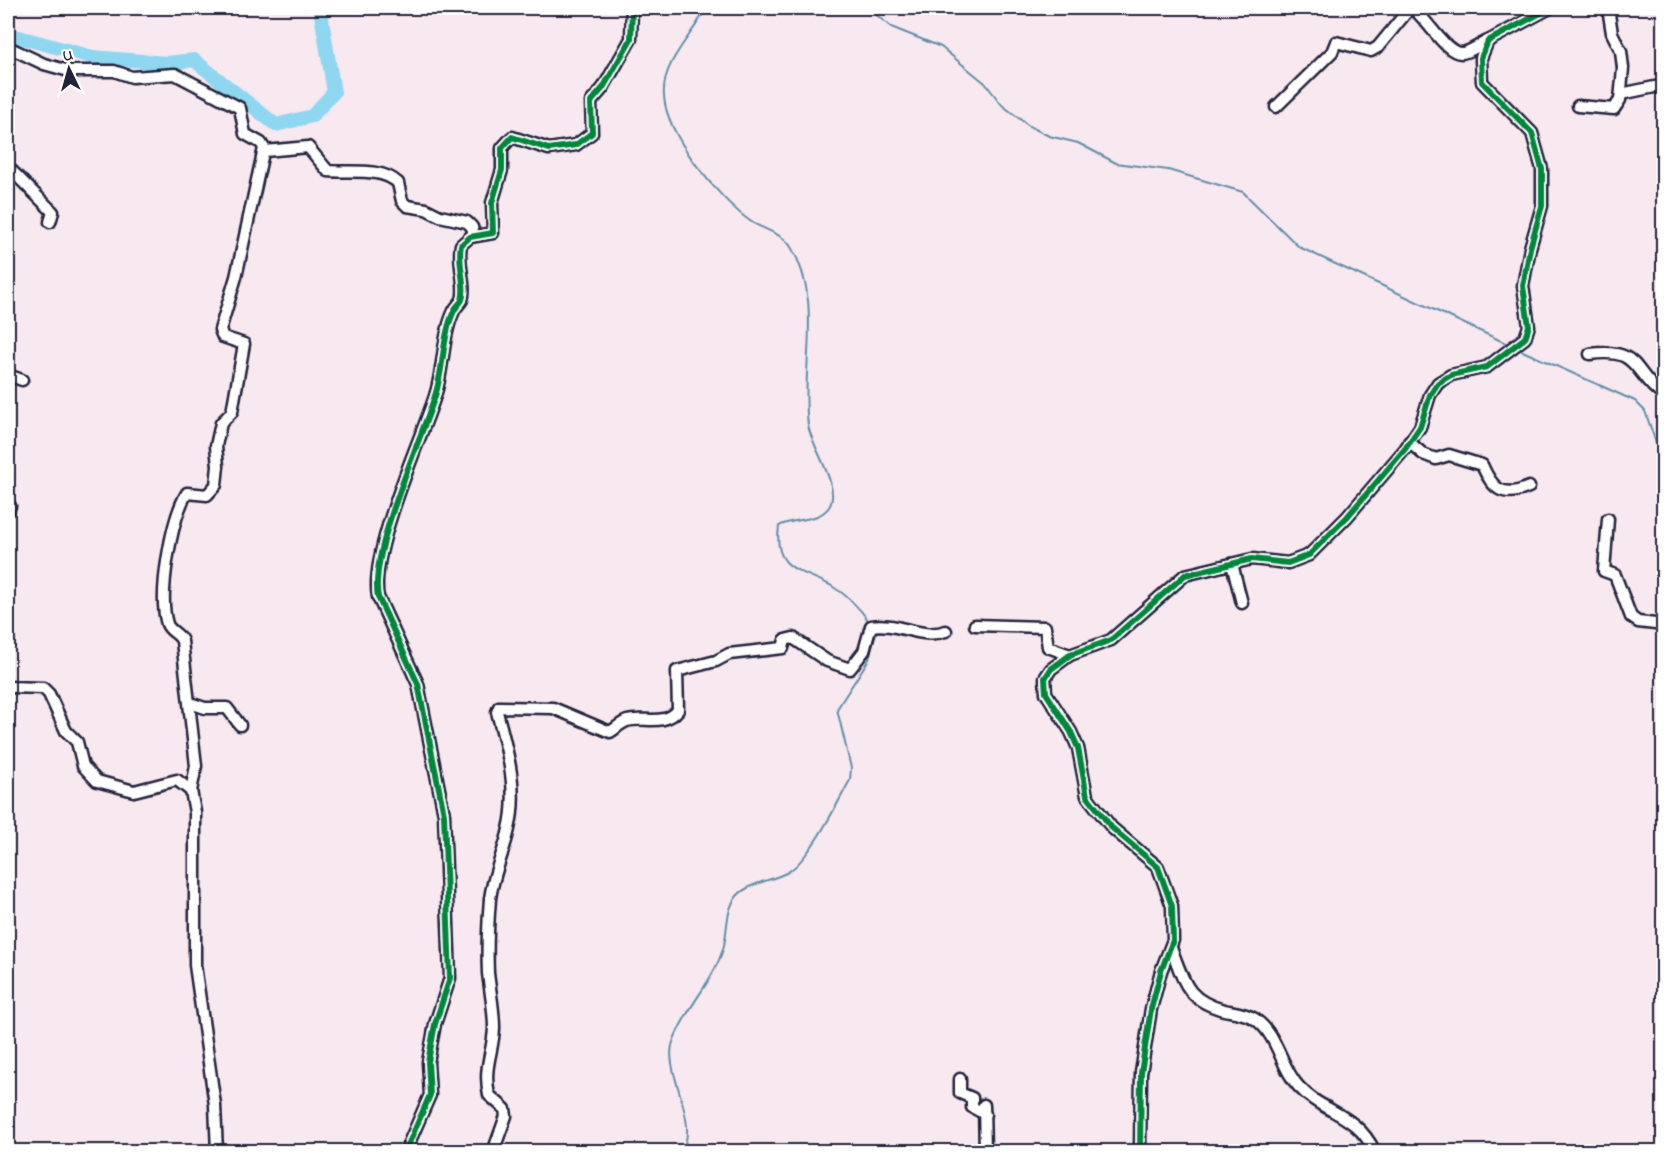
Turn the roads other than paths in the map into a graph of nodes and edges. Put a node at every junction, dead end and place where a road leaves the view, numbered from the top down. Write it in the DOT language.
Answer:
graph roads {
  1 [pos="632,8"];
  2 [pos="1411,8"];
  3 [pos="1550,8"];
  4 [pos="1608,8"];
  5 [pos="1488,41"];
  6 [pos="8,47"];
  7 [pos="1664,85"];
  8 [pos="1621,94"];
  9 [pos="1578,106"];
  10 [pos="1276,107"];
  11 [pos="265,151"];
  12 [pos="8,167"];
  13 [pos="50,222"];
  14 [pos="474,236"];
  15 [pos="1590,354"];
  16 [pos="8,375"];
  17 [pos="22,380"];
  18 [pos="1664,396"];
  19 [pos="1409,442"];
  20 [pos="1529,487"];
  21 [pos="1608,519"];
  22 [pos="1232,564"];
  23 [pos="1242,603"];
  24 [pos="975,625"];
  25 [pos="1664,625"];
  26 [pos="946,631"];
  27 [pos="1070,655"];
  28 [pos="8,687"];
  29 [pos="190,703"];
  30 [pos="240,725"];
  31 [pos="191,791"];
  32 [pos="1171,948"];
  33 [pos="960,1079"];
  34 [pos="217,1152"];
  35 [pos="405,1152"];
  36 [pos="493,1152"];
  37 [pos="985,1152"];
  38 [pos="1140,1152"];
  39 [pos="1375,1152"];
  1 -- 14 [label="street"];
  2 -- 5 [label="street"];
  2 -- 10 [label="street"];
  3 -- 5 [label="street"];
  4 -- 8 [label="street"];
  5 -- 19 [label="street"];
  6 -- 11 [label="street"];
  7 -- 8 [label="street"];
  8 -- 9 [label="street"];
  11 -- 14 [label="street"];
  11 -- 29 [label="street"];
  12 -- 13 [label="street"];
  14 -- 35 [label="street"];
  15 -- 18 [label="street"];
  16 -- 17 [label="street"];
  19 -- 20 [label="street"];
  19 -- 22 [label="street"];
  21 -- 25 [label="street"];
  22 -- 23 [label="street"];
  22 -- 27 [label="street"];
  24 -- 27 [label="street"];
  26 -- 36 [label="street"];
  27 -- 32 [label="street"];
  28 -- 31 [label="street"];
  29 -- 30 [label="street"];
  29 -- 31 [label="street"];
  31 -- 34 [label="street"];
  32 -- 38 [label="street"];
  32 -- 39 [label="street"];
  33 -- 37 [label="street"];
}
